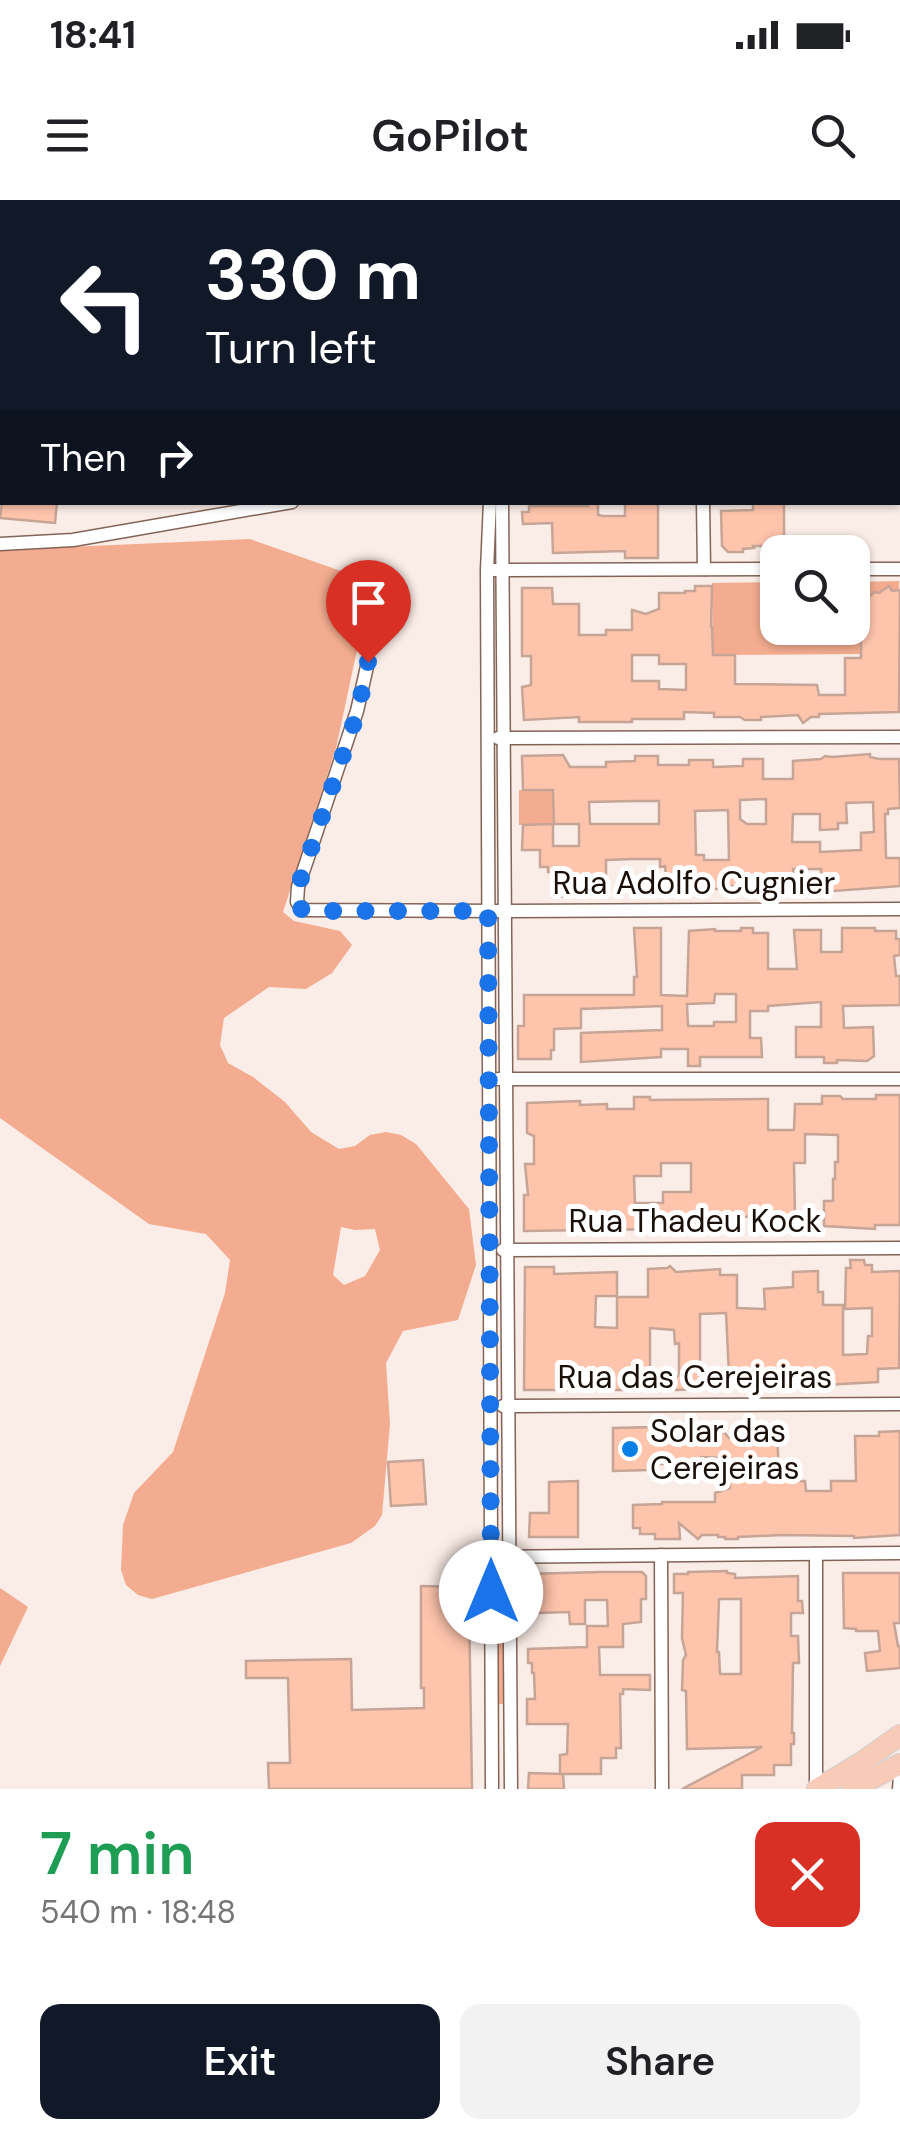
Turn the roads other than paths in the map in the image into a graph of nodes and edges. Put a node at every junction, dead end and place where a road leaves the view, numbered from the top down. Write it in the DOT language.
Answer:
graph roads {
  1 [pos="275,505"];
  2 [pos="490,505"];
  3 [pos="502,505"];
  4 [pos="703,505"];
  5 [pos="0,544"];
  6 [pos="900,568"];
  7 [pos="704,569"];
  8 [pos="760,569"];
  9 [pos="870,569"];
  10 [pos="487,570"];
  11 [pos="503,570"];
  12 [pos="368,662"];
  13 [pos="900,737"];
  14 [pos="488,738"];
  15 [pos="504,738"];
  16 [pos="900,909"];
  17 [pos="488,911"];
  18 [pos="505,911"];
  19 [pos="489,1079"];
  20 [pos="506,1079"];
  21 [pos="900,1079"];
  22 [pos="900,1248"];
  23 [pos="490,1250"];
  24 [pos="507,1250"];
  25 [pos="900,1404"];
  26 [pos="490,1406"];
  27 [pos="508,1406"];
  28 [pos="900,1553"];
  29 [pos="816,1554"];
  30 [pos="661,1556"];
  31 [pos="491,1557"];
  32 [pos="509,1557"];
  33 [pos="510,1716"];
  34 [pos="492,1717"];
  35 [pos="900,1735"];
  36 [pos="900,1764"];
  37 [pos="900,1776"];
  38 [pos="492,1789"];
  39 [pos="510,1789"];
  40 [pos="662,1789"];
  41 [pos="816,1789"];
  42 [pos="852,1789"];
  43 [pos="900,1789"];
  1 -- 5 [label="street"];
  2 -- 10 [label="street"];
  3 -- 11 [label="street"];
  4 -- 7 [label="street"];
  6 -- 9 [label="street"];
  7 -- 8 [label="street"];
  7 -- 11 [label="street"];
  10 -- 11 [label="street"];
  10 -- 14 [label="street"];
  11 -- 15 [label="street"];
  12 -- 17 [label="street, Rua Adolfo Cugnier"];
  13 -- 15 [label="street"];
  14 -- 15 [label="street"];
  14 -- 17 [label="street"];
  15 -- 18 [label="street"];
  16 -- 18 [label="street, Rua Adolfo Cugnier"];
  17 -- 18 [label="street, Rua Adolfo Cugnier"];
  17 -- 19 [label="street"];
  18 -- 20 [label="street"];
  19 -- 20 [label="street"];
  19 -- 23 [label="street"];
  20 -- 21 [label="street"];
  20 -- 24 [label="street"];
  22 -- 24 [label="street, Rua Thadeu Kock"];
  23 -- 24 [label="street, Rua Thadeu Kock"];
  23 -- 26 [label="street"];
  24 -- 27 [label="street"];
  25 -- 27 [label="street, Rua das Cerejeiras"];
  26 -- 27 [label="street, Rua das Cerejeiras"];
  26 -- 31 [label="street"];
  27 -- 32 [label="street"];
  28 -- 29 [label="street"];
  29 -- 30 [label="street"];
  29 -- 41 [label="street"];
  30 -- 32 [label="street"];
  30 -- 40 [label="street"];
  31 -- 32 [label="street"];
  31 -- 34 [label="street"];
  32 -- 33 [label="street"];
  33 -- 34 [label="street"];
  33 -- 39 [label="street"];
  34 -- 38 [label="street"];
  35 -- 41 [label="main road"];
  36 -- 42 [label="main road"];
  37 -- 43 [label="street"];
}
